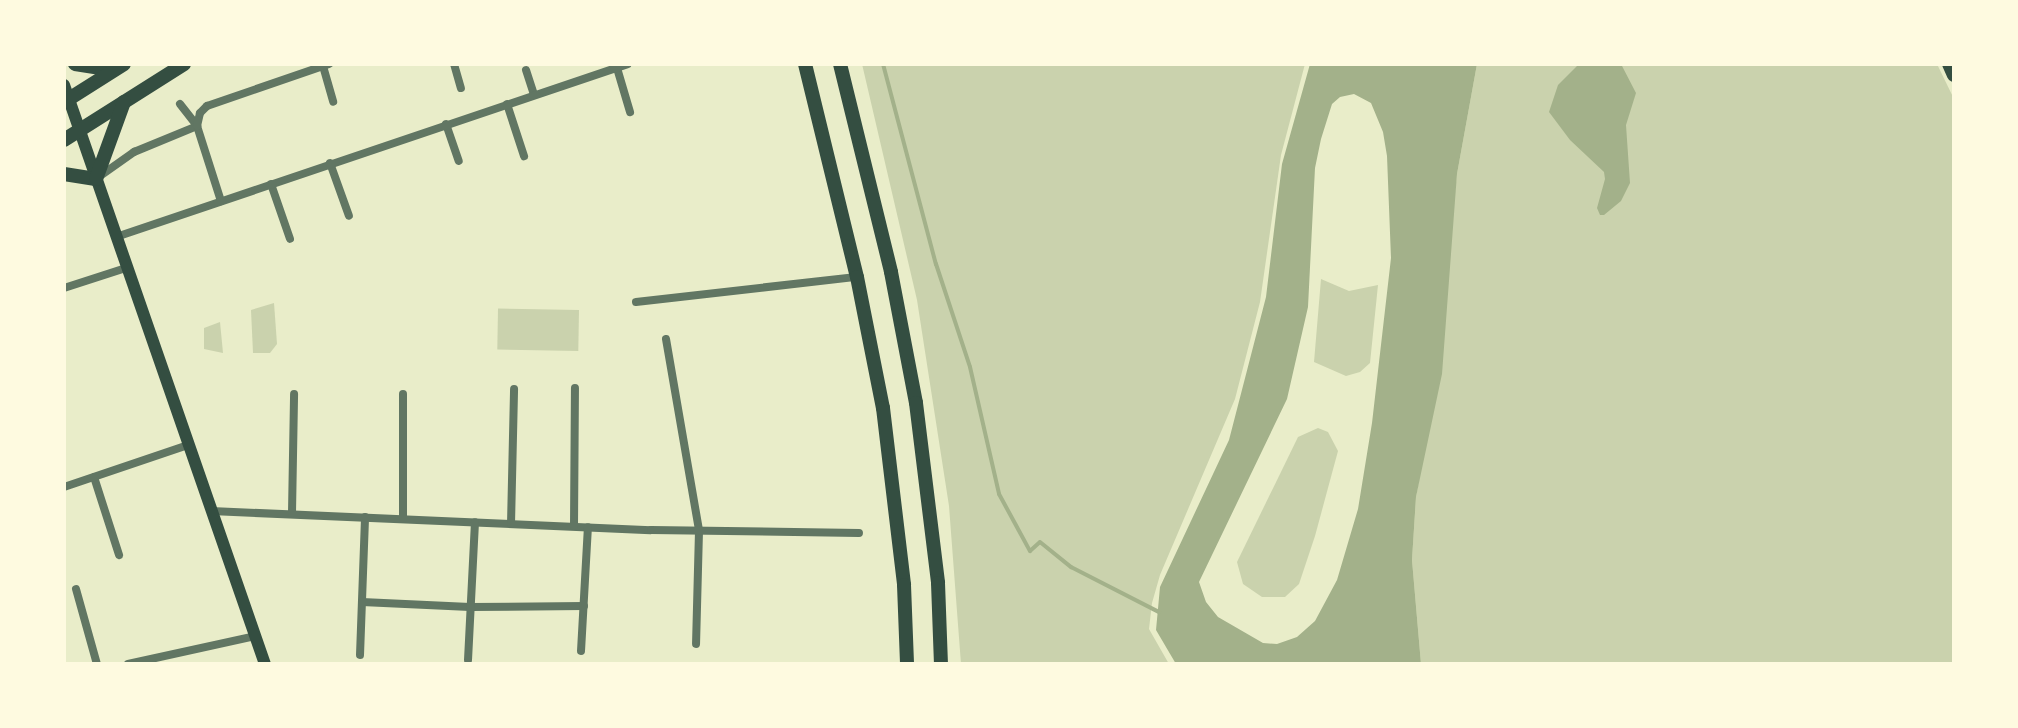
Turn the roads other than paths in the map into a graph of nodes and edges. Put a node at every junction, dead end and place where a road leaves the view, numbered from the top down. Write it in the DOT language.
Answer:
graph roads {
  1 [pos="75,64"];
  2 [pos="184,64"];
  3 [pos="454,64"];
  4 [pos="628,64"];
  5 [pos="805,64"];
  6 [pos="840,64"];
  7 [pos="1949,64"];
  8 [pos="326,65"];
  9 [pos="119,67"];
  10 [pos="617,68"];
  11 [pos="526,70"];
  12 [pos="1954,75"];
  13 [pos="461,88"];
  14 [pos="534,95"];
  15 [pos="66,96"];
  16 [pos="124,102"];
  17 [pos="333,102"];
  18 [pos="180,104"];
  19 [pos="507,104"];
  20 [pos="630,112"];
  21 [pos="446,124"];
  22 [pos="197,126"];
  23 [pos="79,130"];
  24 [pos="64,140"];
  25 [pos="524,156"];
  26 [pos="459,161"];
  27 [pos="330,163"];
  28 [pos="64,174"];
  29 [pos="96,179"];
  30 [pos="271,184"];
  31 [pos="221,201"];
  32 [pos="349,216"];
  33 [pos="116,237"];
  34 [pos="290,239"];
  35 [pos="126,268"];
  36 [pos="857,277"];
  37 [pos="64,288"];
  38 [pos="636,302"];
  39 [pos="666,339"];
  40 [pos="575,388"];
  41 [pos="514,389"];
  42 [pos="294,394"];
  43 [pos="403,394"];
  44 [pos="188,445"];
  45 [pos="94,477"];
  46 [pos="64,487"];
  47 [pos="211,511"];
  48 [pos="292,513"];
  49 [pos="365,517"];
  50 [pos="403,519"];
  51 [pos="475,522"];
  52 [pos="511,524"];
  53 [pos="574,526"];
  54 [pos="588,527"];
  55 [pos="699,531"];
  56 [pos="859,533"];
  57 [pos="119,555"];
  58 [pos="76,589"];
  59 [pos="362,602"];
  60 [pos="584,606"];
  61 [pos="470,607"];
  62 [pos="255,636"];
  63 [pos="696,644"];
  64 [pos="581,651"];
  65 [pos="360,655"];
  66 [pos="468,660"];
  67 [pos="97,664"];
  68 [pos="130,664"];
  69 [pos="265,664"];
  70 [pos="907,664"];
  71 [pos="941,664"];
  1 -- 9 [label="main road"];
  2 -- 16 [label="main road"];
  3 -- 13 [label="street"];
  4 -- 10 [label="street"];
  5 -- 36 [label="main road"];
  6 -- 71 [label="main road"];
  7 -- 12 [label="main road"];
  8 -- 17 [label="street"];
  8 -- 22 [label="street"];
  9 -- 15 [label="main road"];
  10 -- 14 [label="street"];
  10 -- 20 [label="street"];
  11 -- 14 [label="street"];
  14 -- 19 [label="street"];
  15 -- 23 [label="main road"];
  16 -- 23 [label="main road"];
  16 -- 29 [label="main road"];
  18 -- 22 [label="street"];
  19 -- 21 [label="street"];
  19 -- 25 [label="street"];
  21 -- 26 [label="street"];
  21 -- 27 [label="street"];
  22 -- 29 [label="street"];
  22 -- 31 [label="street"];
  23 -- 24 [label="main road"];
  23 -- 29 [label="main road"];
  27 -- 30 [label="street"];
  27 -- 32 [label="street"];
  28 -- 29 [label="main road"];
  29 -- 33 [label="main road"];
  30 -- 31 [label="street"];
  30 -- 34 [label="street"];
  31 -- 33 [label="street"];
  33 -- 35 [label="main road"];
  35 -- 37 [label="street"];
  35 -- 44 [label="main road"];
  36 -- 38 [label="street"];
  36 -- 70 [label="main road"];
  39 -- 55 [label="street"];
  40 -- 53 [label="street"];
  41 -- 52 [label="street"];
  42 -- 48 [label="street"];
  43 -- 50 [label="street"];
  44 -- 45 [label="street"];
  44 -- 47 [label="main road"];
  45 -- 46 [label="street"];
  45 -- 57 [label="street"];
  47 -- 48 [label="street"];
  47 -- 62 [label="main road"];
  48 -- 49 [label="street"];
  49 -- 50 [label="street"];
  49 -- 59 [label="street"];
  50 -- 51 [label="street"];
  51 -- 52 [label="street"];
  51 -- 61 [label="street"];
  52 -- 53 [label="street"];
  53 -- 54 [label="street"];
  54 -- 55 [label="street"];
  54 -- 60 [label="street"];
  55 -- 56 [label="street"];
  55 -- 63 [label="street"];
  58 -- 67 [label="street"];
  59 -- 61 [label="street"];
  59 -- 65 [label="street"];
  60 -- 61 [label="street"];
  60 -- 64 [label="street"];
  61 -- 66 [label="street"];
  62 -- 68 [label="street"];
  62 -- 69 [label="main road"];
}
